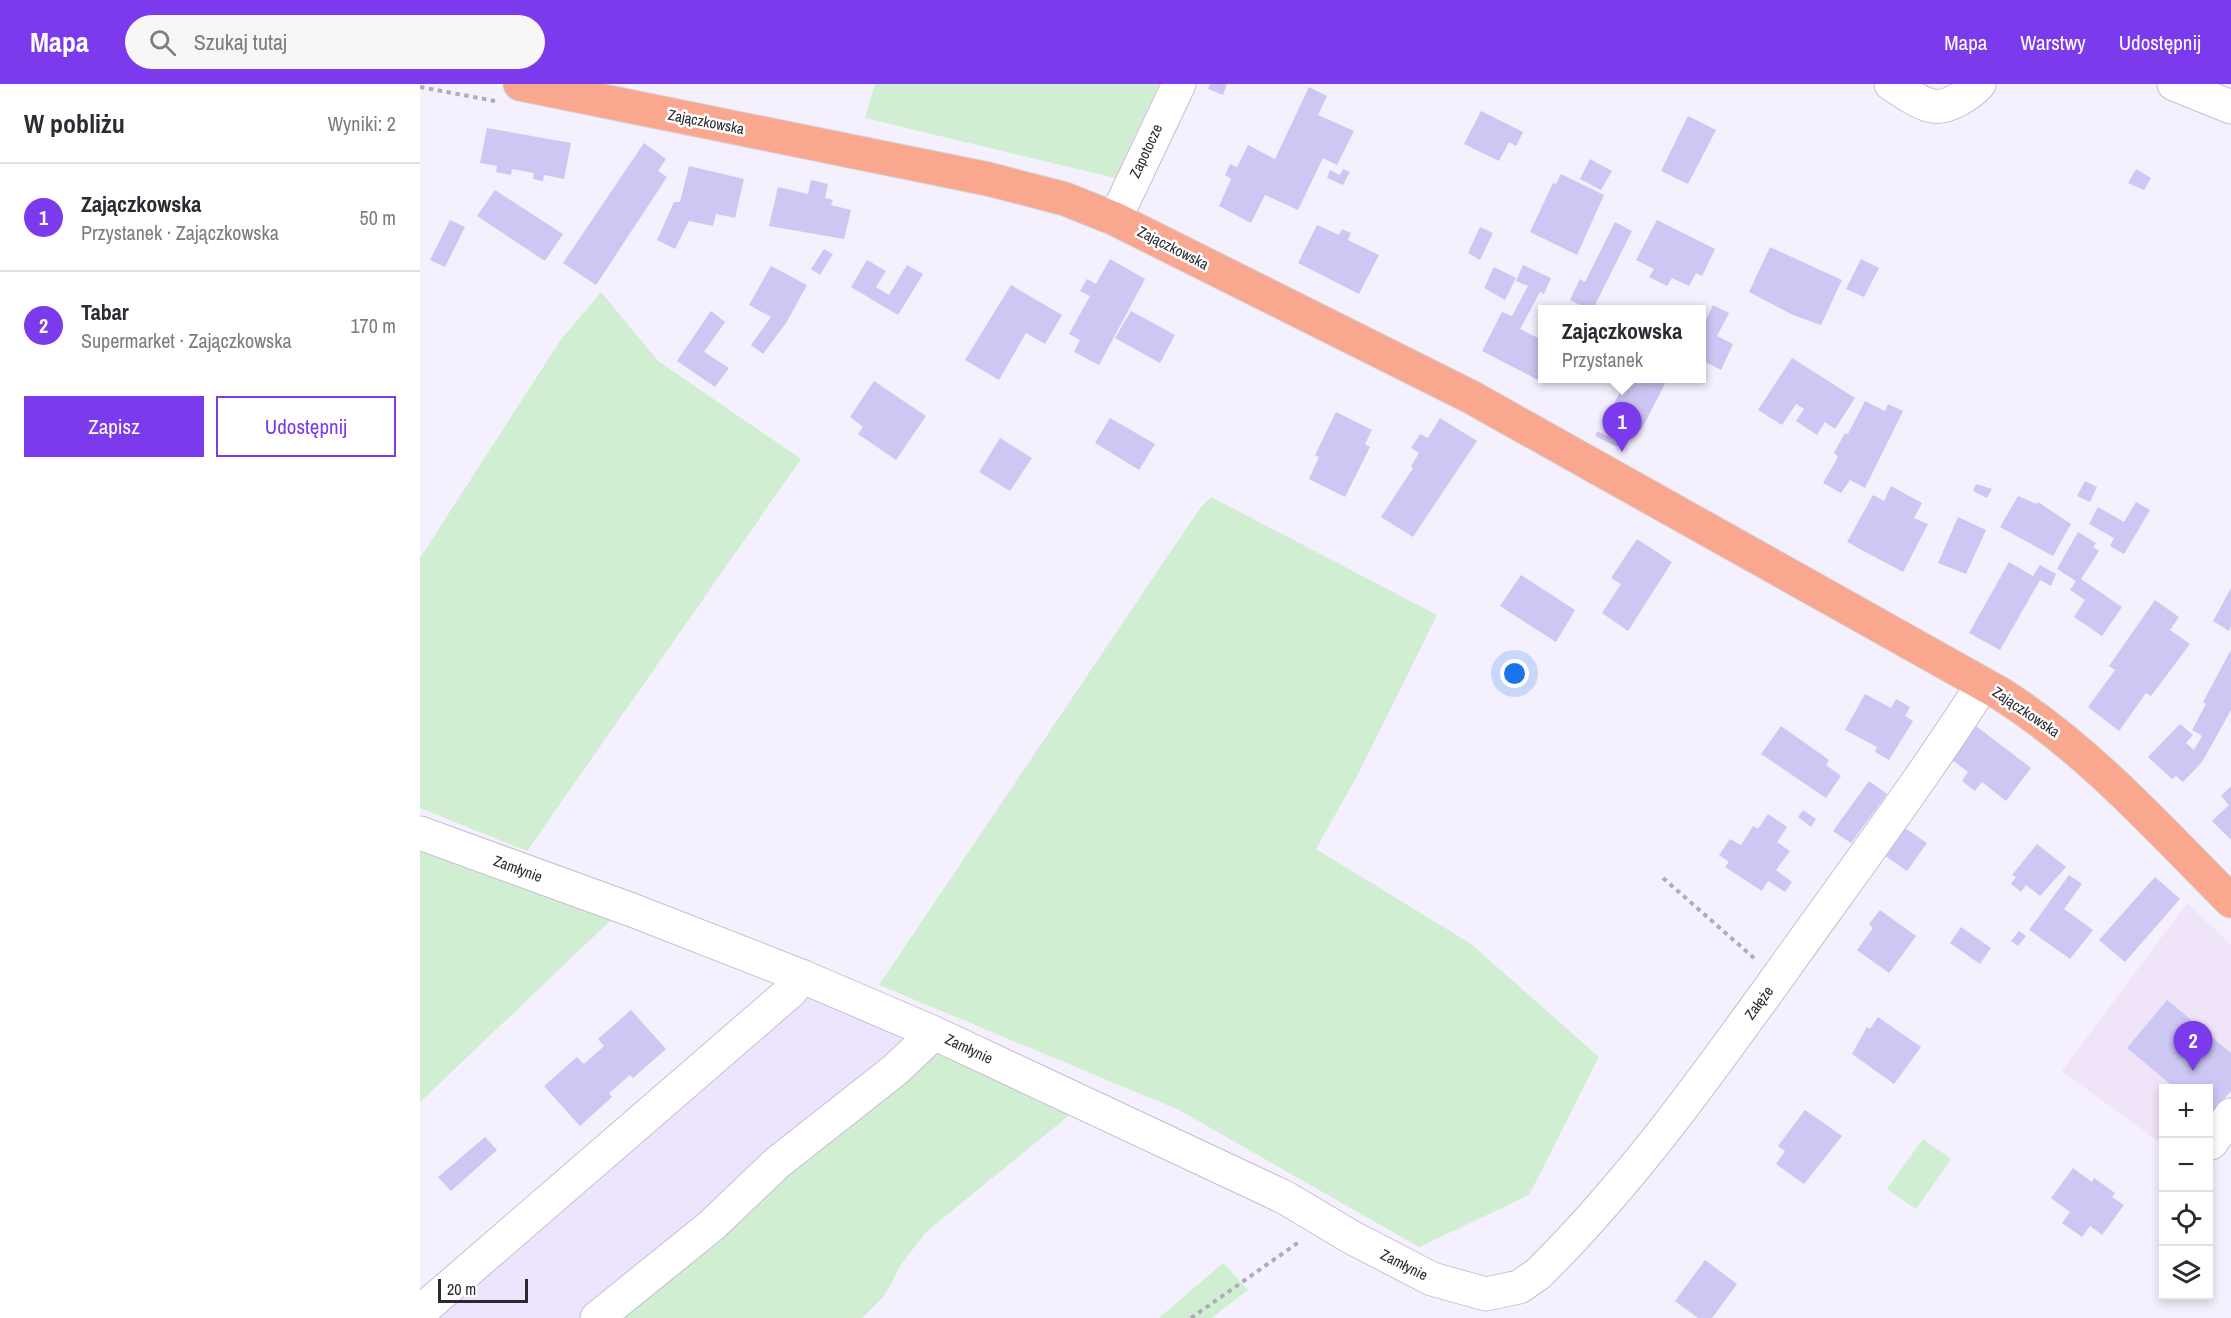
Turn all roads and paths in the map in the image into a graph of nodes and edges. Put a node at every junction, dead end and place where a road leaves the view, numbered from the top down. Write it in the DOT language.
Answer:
graph roads {
  1 [pos="1179,84"];
  2 [pos="1891,84"];
  3 [pos="1979,84"];
  4 [pos="2174,84"];
  5 [pos="420,87"];
  6 [pos="511,93"];
  7 [pos="2231,107"];
  8 [pos="1115,219"];
  9 [pos="1983,684"];
  10 [pos="420,833"];
  11 [pos="1663,878"];
  12 [pos="2231,901"];
  13 [pos="801,976"];
  14 [pos="1777,978"];
  15 [pos="934,1033"];
  16 [pos="2231,1115"];
  17 [pos="2213,1140"];
  18 [pos="1332,1226"];
  19 [pos="1502,1293"];
  20 [pos="420,1312"];
  21 [pos="597,1318"];
  22 [pos="1191,1318"];
  1 -- 8 [label="street, Zapotocze"];
  2 -- 3 [label="street"];
  4 -- 7 [label="street"];
  5 -- 6 [label="path"];
  6 -- 8 [label="main road, Zajączkowska"];
  8 -- 9 [label="main road, Zajączkowska"];
  9 -- 12 [label="main road, Zajączkowska"];
  9 -- 14 [label="street, Załęże"];
  10 -- 13 [label="street, Zamłynie"];
  11 -- 14 [label="path"];
  13 -- 15 [label="street, Zamłynie"];
  13 -- 20 [label="street"];
  14 -- 19 [label="street, Załęże"];
  15 -- 18 [label="street, Zamłynie"];
  15 -- 21 [label="street"];
  16 -- 17 [label="street"];
  18 -- 19 [label="street, Zamłynie"];
  18 -- 22 [label="path"];
}
